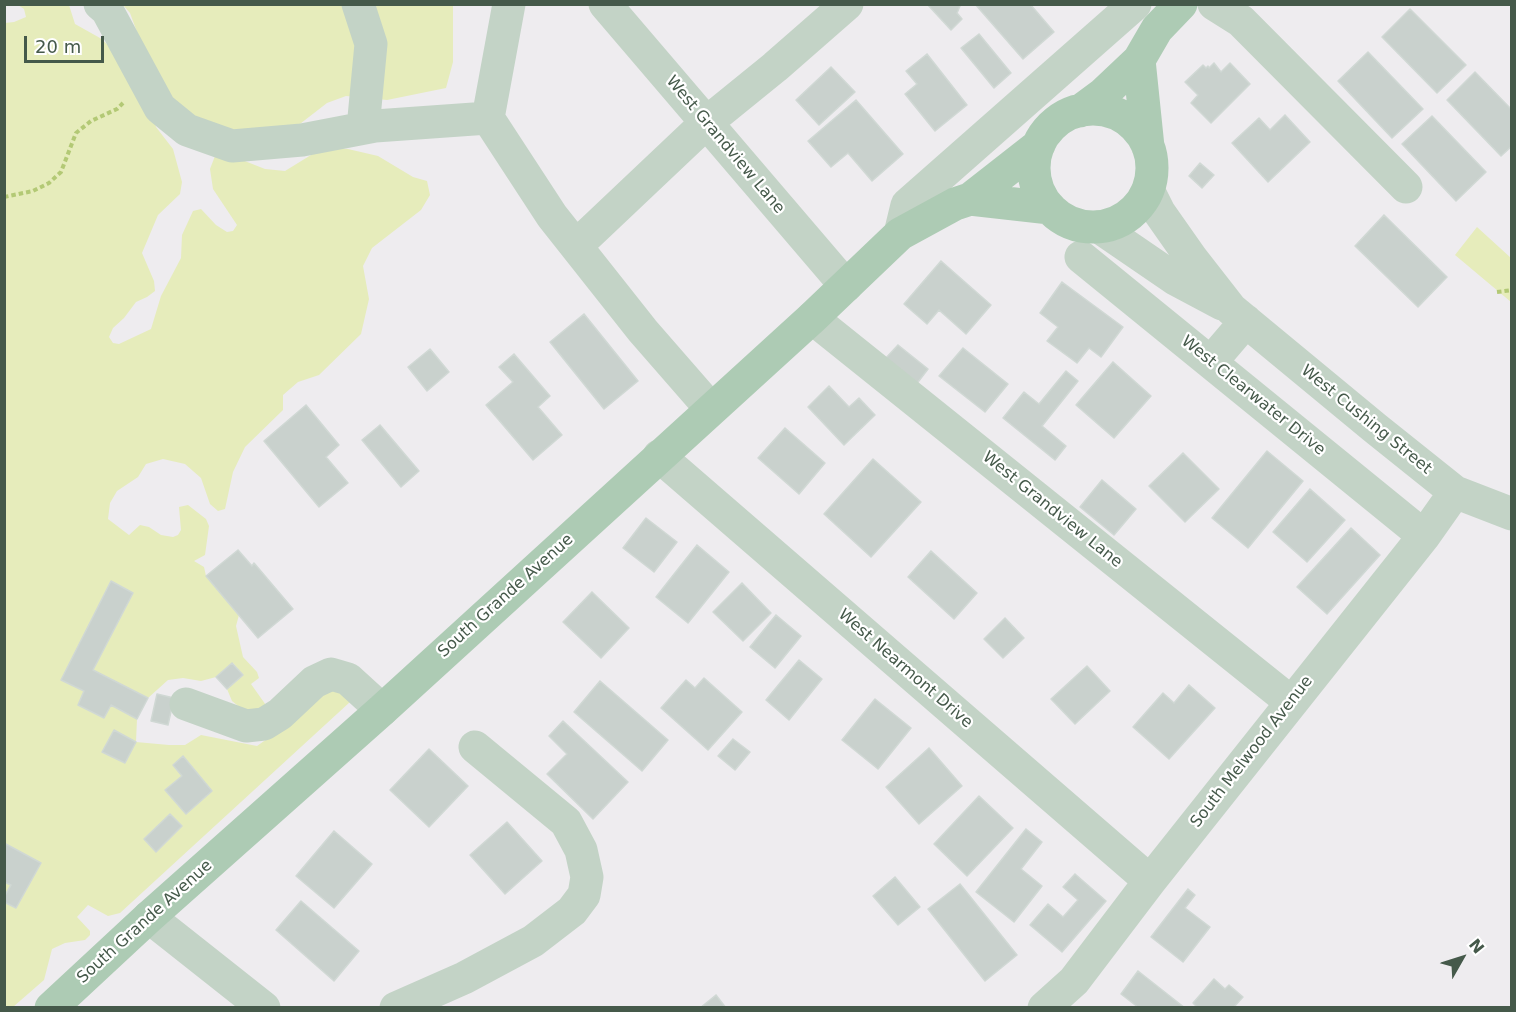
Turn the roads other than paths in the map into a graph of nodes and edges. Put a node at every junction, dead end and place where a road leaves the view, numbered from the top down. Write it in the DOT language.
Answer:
graph roads {
  1 [pos="100,4"];
  2 [pos="358,4"];
  3 [pos="509,4"];
  4 [pos="605,4"];
  5 [pos="847,4"];
  6 [pos="1135,4"];
  7 [pos="1181,4"];
  8 [pos="1214,4"];
  9 [pos="1139,60"];
  10 [pos="1080,111"];
  11 [pos="488,118"];
  12 [pos="706,123"];
  13 [pos="363,128"];
  14 [pos="1039,145"];
  15 [pos="1148,147"];
  16 [pos="1406,187"];
  17 [pos="1148,190"];
  18 [pos="970,199"];
  19 [pos="1050,208"];
  20 [pos="1099,227"];
  21 [pos="900,234"];
  22 [pos="576,246"];
  23 [pos="1081,257"];
  24 [pos="846,286"];
  25 [pos="1238,315"];
  26 [pos="812,318"];
  27 [pos="1211,362"];
  28 [pos="711,409"];
  29 [pos="660,456"];
  30 [pos="1455,492"];
  31 [pos="1512,514"];
  32 [pos="1424,536"];
  33 [pos="1291,702"];
  34 [pos="186,704"];
  35 [pos="382,710"];
  36 [pos="475,747"];
  37 [pos="1150,881"];
  38 [pos="149,917"];
  39 [pos="51,1008"];
  40 [pos="264,1008"];
  41 [pos="396,1008"];
  42 [pos="1044,1008"];
  1 -- 13 [label="street"];
  2 -- 13 [label="street"];
  3 -- 11 [label="street"];
  4 -- 12 [label="street, West Grandview Lane"];
  5 -- 12 [label="street"];
  6 -- 21 [label="street"];
  7 -- 9 [label="main road"];
  8 -- 16 [label="street"];
  9 -- 10 [label="main road"];
  9 -- 15 [label="main road"];
  10 -- 14 [label="main road"];
  10 -- 15 [label="main road"];
  11 -- 13 [label="street"];
  11 -- 22 [label="street"];
  12 -- 22 [label="street"];
  12 -- 24 [label="street, West Grandview Lane"];
  14 -- 18 [label="main road, South Grande Avenue"];
  14 -- 19 [label="main road"];
  15 -- 17 [label="main road"];
  17 -- 20 [label="main road"];
  17 -- 25 [label="street, West Cushing Street"];
  18 -- 19 [label="main road, South Grande Avenue"];
  18 -- 21 [label="main road, South Grande Avenue"];
  19 -- 20 [label="main road"];
  20 -- 25 [label="street, West Cushing Street"];
  21 -- 24 [label="main road, South Grande Avenue"];
  22 -- 28 [label="street"];
  23 -- 27 [label="street, West Clearwater Drive"];
  24 -- 26 [label="main road, South Grande Avenue"];
  25 -- 27 [label="street"];
  25 -- 30 [label="street, West Cushing Street"];
  26 -- 28 [label="main road, South Grande Avenue"];
  26 -- 33 [label="street, West Grandview Lane"];
  27 -- 32 [label="street, West Clearwater Drive"];
  28 -- 29 [label="main road, South Grande Avenue"];
  29 -- 35 [label="main road, South Grande Avenue"];
  29 -- 37 [label="street, West Nearmont Drive"];
  30 -- 31 [label="street, West Cushing Street"];
  30 -- 32 [label="street, South Melwood Avenue"];
  32 -- 33 [label="street, South Melwood Avenue"];
  33 -- 37 [label="street, South Melwood Avenue"];
  34 -- 35 [label="street"];
  35 -- 38 [label="main road, South Grande Avenue"];
  36 -- 41 [label="street"];
  37 -- 42 [label="street, South Melwood Avenue"];
  38 -- 39 [label="main road, South Grande Avenue"];
  38 -- 40 [label="street"];
}
